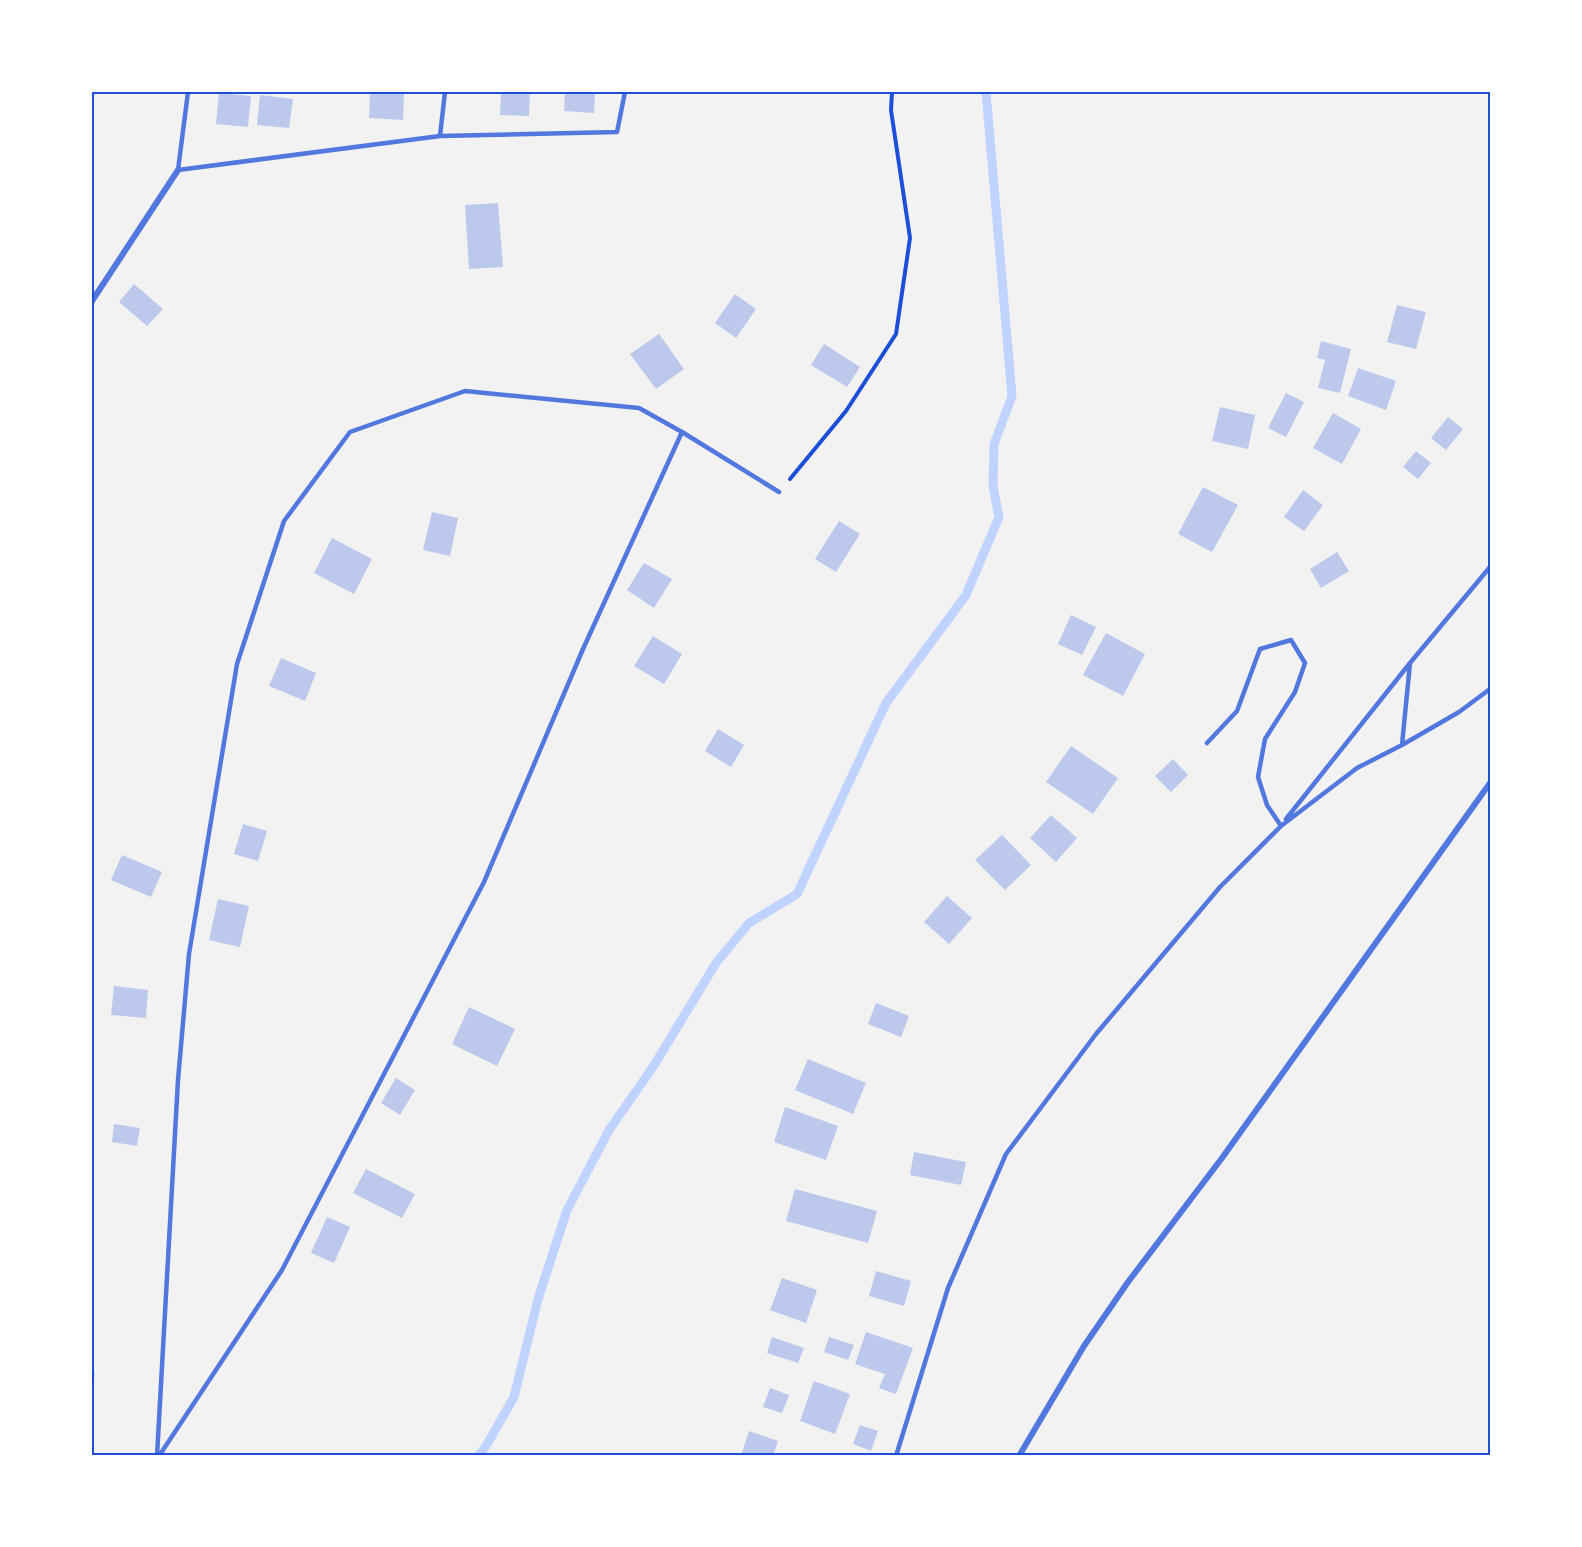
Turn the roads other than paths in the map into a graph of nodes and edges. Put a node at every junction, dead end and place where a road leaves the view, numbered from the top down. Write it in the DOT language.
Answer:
graph roads {
  1 [pos="188,92"];
  2 [pos="445,92"];
  3 [pos="625,92"];
  4 [pos="440,136"];
  5 [pos="178,170"];
  6 [pos="92,301"];
  7 [pos="682,432"];
  8 [pos="779,492"];
  9 [pos="1491,567"];
  10 [pos="1410,663"];
  11 [pos="1491,689"];
  12 [pos="1207,743"];
  13 [pos="1402,745"];
  14 [pos="1491,783"];
  15 [pos="1281,826"];
  16 [pos="158,1455"];
  17 [pos="896,1455"];
  18 [pos="1019,1455"];
  1 -- 5 [label="lane"];
  2 -- 4 [label="lane"];
  3 -- 4 [label="lane"];
  4 -- 5 [label="lane"];
  5 -- 6 [label="street"];
  7 -- 8 [label="lane"];
  7 -- 16 [label="lane"];
  7 -- 16 [label="lane"];
  9 -- 10 [label="lane"];
  10 -- 13 [label="lane"];
  10 -- 15 [label="lane"];
  11 -- 13 [label="lane"];
  12 -- 15 [label="lane"];
  13 -- 15 [label="lane"];
  14 -- 18 [label="street"];
  15 -- 17 [label="lane"];
}
